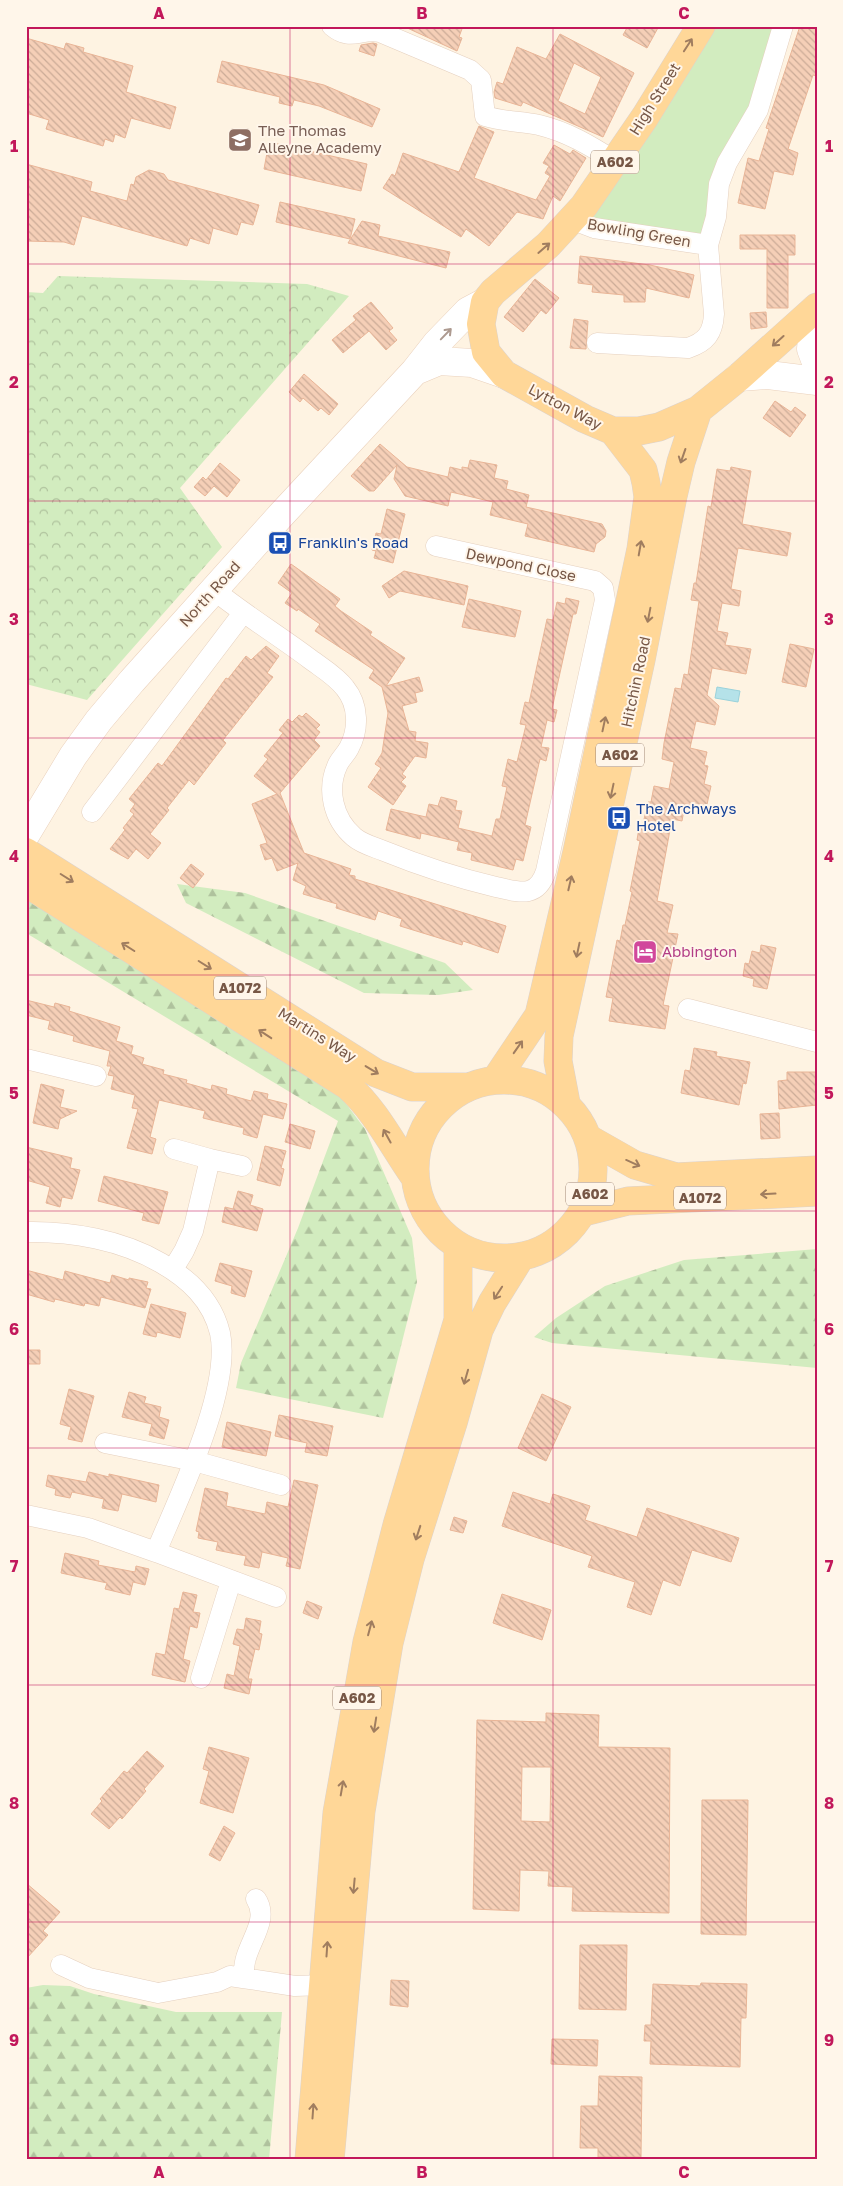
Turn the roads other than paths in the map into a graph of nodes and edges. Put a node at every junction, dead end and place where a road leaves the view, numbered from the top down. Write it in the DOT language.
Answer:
graph roads {
  1 [pos="332,26"];
  2 [pos="701,26"];
  3 [pos="783,26"];
  4 [pos="616,162"];
  5 [pos="573,220"];
  6 [pos="708,245"];
  7 [pos="485,302"];
  8 [pos="816,308"];
  9 [pos="597,343"];
  10 [pos="817,365"];
  11 [pos="415,371"];
  12 [pos="504,374"];
  13 [pos="739,377"];
  14 [pos="817,381"];
  15 [pos="698,410"];
  16 [pos="613,431"];
  17 [pos="436,546"];
  18 [pos="214,590"];
  19 [pos="243,613"];
  20 [pos="92,812"];
  21 [pos="26,834"];
  22 [pos="26,852"];
  23 [pos="26,883"];
  24 [pos="688,1009"];
  25 [pos="817,1042"];
  26 [pos="26,1059"];
  27 [pos="96,1076"];
  28 [pos="496,1079"];
  29 [pos="466,1087"];
  30 [pos="566,1103"];
  31 [pos="590,1140"];
  32 [pos="174,1149"];
  33 [pos="210,1159"];
  34 [pos="242,1166"];
  35 [pos="817,1170"];
  36 [pos="414,1176"];
  37 [pos="817,1192"];
  38 [pos="584,1212"];
  39 [pos="26,1232"];
  40 [pos="458,1246"];
  41 [pos="520,1258"];
  42 [pos="172,1269"];
  43 [pos="105,1444"];
  44 [pos="194,1461"];
  45 [pos="281,1484"];
  46 [pos="26,1515"];
  47 [pos="156,1552"];
  48 [pos="231,1580"];
  49 [pos="267,1590"];
  50 [pos="201,1678"];
  51 [pos="256,1898"];
  52 [pos="61,1965"];
  53 [pos="243,1978"];
  54 [pos="324,1985"];
  55 [pos="309,2160"];
  56 [pos="330,2160"];
  1 -- 4 [label="street"];
  4 -- 2 [label="main road, High Street / A602, one-way"];
  3 -- 6 [label="street"];
  4 -- 5 [label="main road, High Street / A602"];
  5 -- 6 [label="street, Bowling Green"];
  7 -- 5 [label="main road, High Street / A602, one-way"];
  6 -- 9 [label="street, Bowling Green"];
  11 -- 7 [label="main road, North Road, one-way"];
  7 -- 12 [label="main road, Lytton Way / A602"];
  8 -- 10 [label="main road"];
  8 -- 13 [label="main road, Lytton Way / A602, one-way"];
  11 -- 12 [label="main road, North Road"];
  11 -- 18 [label="main road, North Road"];
  12 -- 16 [label="main road, Lytton Way / A602"];
  13 -- 14 [label="main road"];
  13 -- 15 [label="main road, Lytton Way / A602"];
  15 -- 16 [label="main road, Lytton Way / A602"];
  15 -- 30 [label="main road, Hitchin Road / A602, one-way"];
  28 -- 16 [label="main road, Hitchin Road / A602, one-way"];
  17 -- 19 [label="street, Dewpond Close"];
  18 -- 19 [label="street"];
  18 -- 21 [label="main road, North Road"];
  19 -- 20 [label="street"];
  22 -- 29 [label="main road, Martins Way / A1072, one-way"];
  36 -- 23 [label="main road, A1072, one-way"];
  24 -- 25 [label="street"];
  26 -- 27 [label="street"];
  28 -- 29 [label="main road, A602"];
  28 -- 30 [label="main road, A602"];
  29 -- 36 [label="main road, A602"];
  30 -- 31 [label="main road, A602"];
  31 -- 35 [label="main road, A1072, one-way"];
  31 -- 38 [label="main road, A602"];
  32 -- 33 [label="street"];
  33 -- 34 [label="street"];
  33 -- 42 [label="street"];
  36 -- 40 [label="main road, A602"];
  37 -- 38 [label="main road, A1072, one-way"];
  38 -- 41 [label="main road, A602"];
  39 -- 42 [label="street"];
  40 -- 41 [label="main road, A602"];
  54 -- 40 [label="main road, A602, one-way"];
  41 -- 56 [label="main road, A602, one-way"];
  42 -- 44 [label="street"];
  43 -- 44 [label="street"];
  44 -- 45 [label="street"];
  44 -- 47 [label="street"];
  46 -- 47 [label="street"];
  47 -- 48 [label="street"];
  48 -- 49 [label="street"];
  48 -- 50 [label="street"];
  51 -- 53 [label="street"];
  52 -- 53 [label="street"];
  53 -- 54 [label="street"];
  55 -- 54 [label="main road, A602, one-way"];
}
